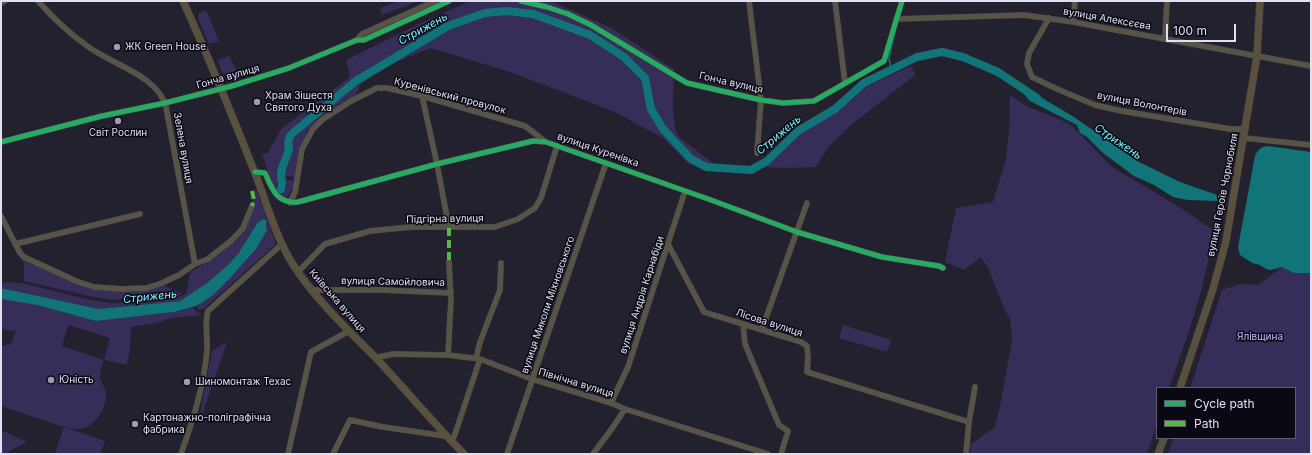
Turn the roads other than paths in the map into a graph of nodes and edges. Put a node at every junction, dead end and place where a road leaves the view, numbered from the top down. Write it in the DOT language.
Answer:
graph roads {
  1 [pos="5,1"];
  2 [pos="38,1"];
  3 [pos="183,1"];
  4 [pos="435,1"];
  5 [pos="449,1"];
  6 [pos="521,1"];
  7 [pos="749,1"];
  8 [pos="835,1"];
  9 [pos="902,1"];
  10 [pos="1075,1"];
  11 [pos="1167,1"];
  12 [pos="1260,1"];
  13 [pos="1,3"];
  14 [pos="1049,18"];
  15 [pos="896,19"];
  16 [pos="1073,22"];
  17 [pos="1165,39"];
  18 [pos="357,40"];
  19 [pos="1257,56"];
  20 [pos="1311,66"];
  21 [pos="845,83"];
  22 [pos="222,89"];
  23 [pos="422,96"];
  24 [pos="761,100"];
  25 [pos="165,103"];
  26 [pos="1246,129"];
  27 [pos="1244,138"];
  28 [pos="1,142"];
  29 [pos="546,142"];
  30 [pos="1311,145"];
  31 [pos="557,146"];
  32 [pos="757,153"];
  33 [pos="606,163"];
  34 [pos="437,164"];
  35 [pos="255,172"];
  36 [pos="685,191"];
  37 [pos="290,203"];
  38 [pos="807,203"];
  39 [pos="252,206"];
  40 [pos="140,214"];
  41 [pos="1,216"];
  42 [pos="449,228"];
  43 [pos="797,232"];
  44 [pos="15,244"];
  45 [pos="282,244"];
  46 [pos="668,244"];
  47 [pos="449,262"];
  48 [pos="500,263"];
  49 [pos="195,264"];
  50 [pos="943,268"];
  51 [pos="298,272"];
  52 [pos="311,290"];
  53 [pos="451,292"];
  54 [pos="743,324"];
  55 [pos="762,329"];
  56 [pos="349,331"];
  57 [pos="448,355"];
  58 [pos="375,358"];
  59 [pos="478,358"];
  60 [pos="532,379"];
  61 [pos="975,387"];
  62 [pos="1180,387"];
  63 [pos="611,403"];
  64 [pos="625,409"];
  65 [pos="969,422"];
  66 [pos="448,438"];
  67 [pos="1164,439"];
  68 [pos="181,454"];
  69 [pos="288,454"];
  70 [pos="333,454"];
  71 [pos="464,454"];
  72 [pos="507,454"];
  73 [pos="593,454"];
  74 [pos="768,454"];
  75 [pos="781,454"];
  76 [pos="966,454"];
  77 [pos="1158,454"];
  1 -- 13 [label="street"];
  2 -- 25 [label="street, Зелена вулиця"];
  3 -- 22 [label="main road, Київська вулиця"];
  4 -- 18 [label="street, Гонча вулиця"];
  5 -- 18 [label="street, Гонча вулиця"];
  6 -- 24 [label="street, Гонча вулиця"];
  7 -- 24 [label="street"];
  8 -- 21 [label="street"];
  9 -- 15 [label="street, Гонча вулиця"];
  10 -- 16 [label="street"];
  11 -- 17 [label="street"];
  12 -- 19 [label="main road, вулиця Героїв Чорнобиля"];
  14 -- 15 [label="street, вулиця Алексєєва"];
  14 -- 16 [label="street, вулиця Алексєєва"];
  14 -- 26 [label="street, вулиця Волонтерів"];
  15 -- 21 [label="street, Гонча вулиця"];
  16 -- 17 [label="street, вулиця Алексєєва"];
  17 -- 19 [label="street, вулиця Алексєєва"];
  18 -- 22 [label="street, Гонча вулиця"];
  19 -- 20 [label="street, вулиця Алексєєва"];
  19 -- 26 [label="main road, вулиця Героїв Чорнобиля"];
  21 -- 24 [label="street, Гонча вулиця"];
  22 -- 25 [label="street, Гонча вулиця"];
  22 -- 35 [label="main road, Київська вулиця"];
  23 -- 29 [label="street, Куренівський провулок"];
  23 -- 34 [label="street"];
  23 -- 37 [label="street, Куренівський провулок"];
  24 -- 32 [label="street"];
  25 -- 28 [label="street, Гонча вулиця"];
  25 -- 49 [label="street, Зелена вулиця"];
  26 -- 27 [label="main road, вулиця Героїв Чорнобиля"];
  27 -- 30 [label="street"];
  27 -- 62 [label="main road, вулиця Героїв Чорнобиля"];
  29 -- 31 [label="street, вулиця Куренівка"];
  29 -- 34 [label="street, вулиця Куренівка"];
  31 -- 33 [label="street, вулиця Куренівка"];
  31 -- 42 [label="street, Підгірна вулиця"];
  33 -- 36 [label="street, вулиця Куренівка"];
  33 -- 60 [label="street, вулиця Миколи Міхновського"];
  34 -- 37 [label="street, вулиця Куренівка"];
  34 -- 42 [label="street"];
  35 -- 37 [label="street"];
  35 -- 45 [label="main road, Київська вулиця"];
  36 -- 43 [label="street, вулиця Куренівка"];
  36 -- 46 [label="street, вулиця Андрія Карнабіди"];
  38 -- 43 [label="street"];
  39 -- 49 [label="street"];
  40 -- 44 [label="street"];
  41 -- 44 [label="street"];
  42 -- 51 [label="street, Підгірна вулиця"];
  43 -- 50 [label="street, вулиця Куренівка"];
  43 -- 55 [label="street"];
  44 -- 49 [label="street"];
  45 -- 51 [label="main road, Київська вулиця"];
  45 -- 68 [label="street"];
  46 -- 54 [label="street, Лісова вулиця"];
  46 -- 63 [label="street, вулиця Андрія Карнабіди"];
  47 -- 53 [label="street"];
  48 -- 59 [label="street"];
  51 -- 52 [label="main road, Київська вулиця"];
  52 -- 53 [label="street, вулиця Самойловича"];
  52 -- 56 [label="main road, Київська вулиця"];
  53 -- 57 [label="street"];
  54 -- 55 [label="street, Лісова вулиця"];
  54 -- 75 [label="street"];
  55 -- 65 [label="street, Лісова вулиця"];
  56 -- 58 [label="main road, Київська вулиця"];
  56 -- 69 [label="street"];
  57 -- 58 [label="street, Північна вулиця"];
  57 -- 59 [label="street, Північна вулиця"];
  58 -- 66 [label="main road, Київська вулиця"];
  59 -- 60 [label="street, Північна вулиця"];
  59 -- 66 [label="street"];
  60 -- 63 [label="street, Північна вулиця"];
  60 -- 72 [label="street, вулиця Миколи Міхновського"];
  61 -- 65 [label="street"];
  63 -- 64 [label="street, Північна вулиця"];
  64 -- 73 [label="street"];
  64 -- 74 [label="street, Північна вулиця"];
  65 -- 76 [label="street"];
  66 -- 70 [label="street"];
  66 -- 71 [label="main road, Київська вулиця"];
  67 -- 77 [label="main road"];
}
